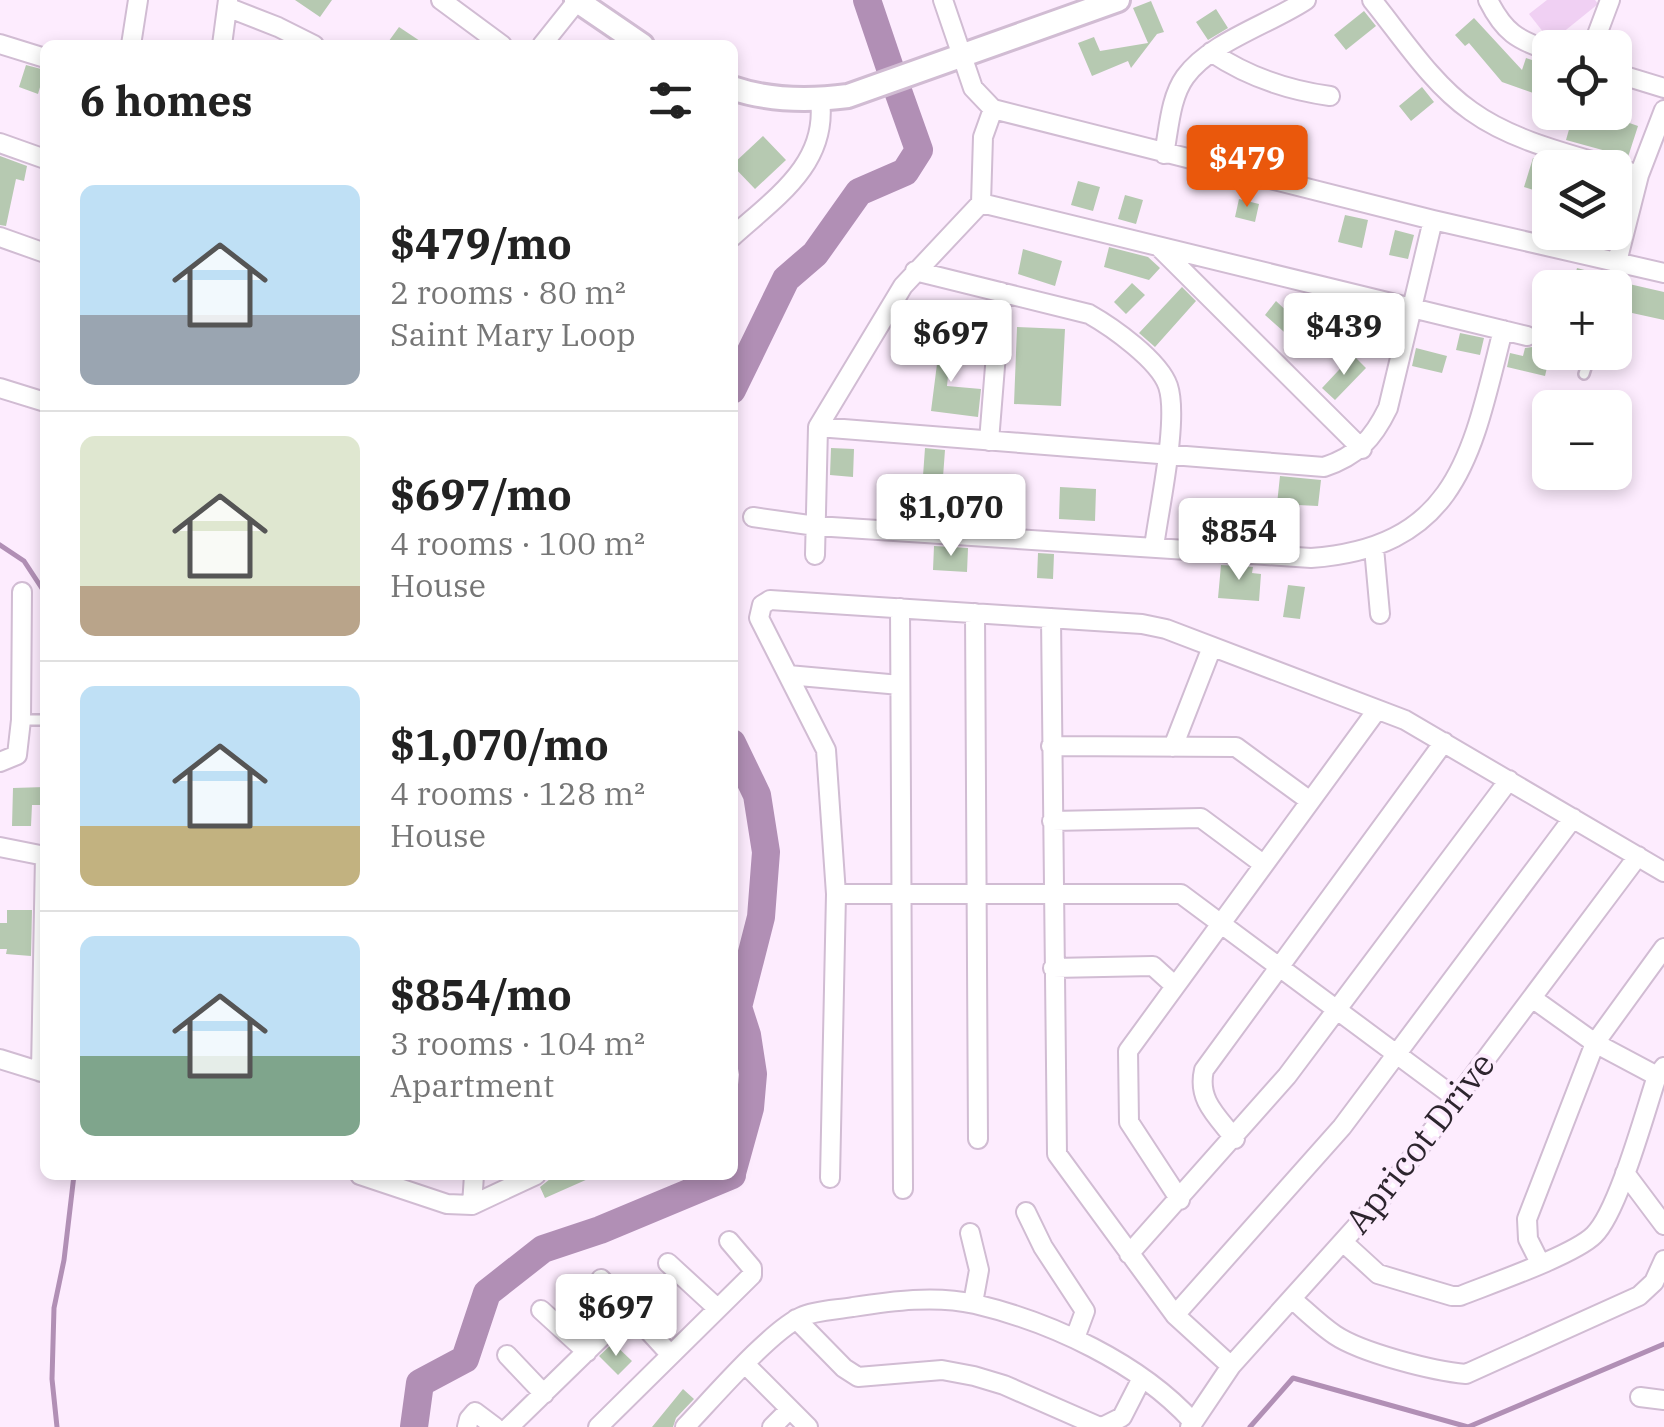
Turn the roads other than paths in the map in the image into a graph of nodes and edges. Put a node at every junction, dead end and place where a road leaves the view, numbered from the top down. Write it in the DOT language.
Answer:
graph roads {
  1 [pos="138,0"];
  2 [pos="441,0"];
  3 [pos="577,0"];
  4 [pos="943,0"];
  5 [pos="1118,0"];
  6 [pos="1306,0"];
  7 [pos="1372,0"];
  8 [pos="1488,0"];
  9 [pos="1610,0"];
  10 [pos="228,4"];
  11 [pos="1599,30"];
  12 [pos="132,40"];
  13 [pos="223,40"];
  14 [pos="305,40"];
  15 [pos="495,40"];
  16 [pos="546,40"];
  17 [pos="635,40"];
  18 [pos="0,44"];
  19 [pos="1532,45"];
  20 [pos="1211,52"];
  21 [pos="40,56"];
  22 [pos="950,58"];
  23 [pos="1632,78"];
  24 [pos="1664,88"];
  25 [pos="738,89"];
  26 [pos="1330,96"];
  27 [pos="820,100"];
  28 [pos="993,109"];
  29 [pos="1664,110"];
  30 [pos="0,143"];
  31 [pos="1164,154"];
  32 [pos="40,157"];
  33 [pos="1639,175"];
  34 [pos="981,203"];
  35 [pos="1434,220"];
  36 [pos="738,232"];
  37 [pos="0,237"];
  38 [pos="1159,246"];
  39 [pos="40,250"];
  40 [pos="1616,262"];
  41 [pos="1614,270"];
  42 [pos="915,271"];
  43 [pos="1664,273"];
  44 [pos="1001,292"];
  45 [pos="1412,308"];
  46 [pos="1503,330"];
  47 [pos="1527,336"];
  48 [pos="1585,370"];
  49 [pos="1584,374"];
  50 [pos="0,388"];
  51 [pos="40,400"];
  52 [pos="818,428"];
  53 [pos="989,441"];
  54 [pos="1362,448"];
  55 [pos="1166,455"];
  56 [pos="753,516"];
  57 [pos="816,526"];
  58 [pos="1154,547"];
  59 [pos="1374,548"];
  60 [pos="815,555"];
  61 [pos="22,592"];
  62 [pos="900,608"];
  63 [pos="975,613"];
  64 [pos="1380,614"];
  65 [pos="1051,618"];
  66 [pos="1212,647"];
  67 [pos="788,675"];
  68 [pos="900,685"];
  69 [pos="1377,710"];
  70 [pos="21,720"];
  71 [pos="40,720"];
  72 [pos="1444,742"];
  73 [pos="1051,746"];
  74 [pos="1173,746"];
  75 [pos="0,762"];
  76 [pos="1509,780"];
  77 [pos="1310,801"];
  78 [pos="1573,818"];
  79 [pos="1052,821"];
  80 [pos="0,847"];
  81 [pos="40,855"];
  82 [pos="1638,856"];
  83 [pos="1263,864"];
  84 [pos="1664,872"];
  85 [pos="836,894"];
  86 [pos="902,894"];
  87 [pos="976,894"];
  88 [pos="1052,894"];
  89 [pos="1221,922"];
  90 [pos="1664,948"];
  91 [pos="1280,964"];
  92 [pos="1053,968"];
  93 [pos="1174,985"];
  94 [pos="1532,998"];
  95 [pos="1339,1009"];
  96 [pos="1595,1044"];
  97 [pos="1396,1053"];
  98 [pos="0,1059"];
  99 [pos="40,1072"];
  100 [pos="1660,1072"];
  101 [pos="1457,1098"];
  102 [pos="978,1139"];
  103 [pos="1235,1139"];
  104 [pos="1625,1173"];
  105 [pos="830,1178"];
  106 [pos="474,1180"];
  107 [pos="525,1180"];
  108 [pos="413,1184"];
  109 [pos="904,1189"];
  110 [pos="1180,1200"];
  111 [pos="472,1205"];
  112 [pos="1026,1212"];
  113 [pos="1664,1225"];
  114 [pos="970,1233"];
  115 [pos="729,1241"];
  116 [pos="1343,1242"];
  117 [pos="1129,1254"];
  118 [pos="1664,1260"];
  119 [pos="668,1262"];
  120 [pos="1540,1263"];
  121 [pos="601,1278"];
  122 [pos="1292,1299"];
  123 [pos="972,1304"];
  124 [pos="717,1308"];
  125 [pos="541,1310"];
  126 [pos="628,1310"];
  127 [pos="1175,1316"];
  128 [pos="796,1319"];
  129 [pos="1075,1338"];
  130 [pos="586,1352"];
  131 [pos="670,1353"];
  132 [pos="507,1356"];
  133 [pos="745,1364"];
  134 [pos="1231,1366"];
  135 [pos="1142,1378"];
  136 [pos="544,1394"];
  137 [pos="1640,1397"];
  138 [pos="1664,1400"];
  139 [pos="790,1409"];
  140 [pos="1192,1424"];
  141 [pos="467,1427"];
  142 [pos="495,1427"];
  143 [pos="509,1427"];
  144 [pos="598,1427"];
  145 [pos="685,1427"];
  146 [pos="772,1427"];
  147 [pos="808,1427"];
  148 [pos="1101,1427"];
  1 -- 12 [label="street"];
  2 -- 15 [label="street"];
  3 -- 16 [label="street"];
  3 -- 17 [label="street"];
  4 -- 22 [label="street"];
  5 -- 22 [label="street"];
  6 -- 20 [label="street"];
  7 -- 33 [label="street"];
  8 -- 19 [label="street"];
  9 -- 11 [label="street"];
  10 -- 13 [label="street"];
  10 -- 14 [label="street"];
  18 -- 21 [label="street"];
  20 -- 26 [label="street"];
  20 -- 31 [label="street"];
  22 -- 27 [label="street"];
  22 -- 28 [label="street"];
  23 -- 24 [label="street"];
  25 -- 27 [label="street"];
  27 -- 36 [label="street"];
  28 -- 31 [label="street"];
  28 -- 34 [label="street"];
  29 -- 33 [label="street"];
  30 -- 32 [label="street"];
  31 -- 35 [label="street"];
  33 -- 40 [label="street"];
  34 -- 38 [label="street"];
  34 -- 42 [label="street"];
  35 -- 40 [label="street"];
  35 -- 45 [label="street"];
  37 -- 39 [label="street"];
  38 -- 45 [label="street"];
  38 -- 54 [label="street"];
  40 -- 41 [label="lane"];
  40 -- 43 [label="street"];
  42 -- 44 [label="street"];
  42 -- 52 [label="street"];
  44 -- 53 [label="street"];
  44 -- 55 [label="street"];
  45 -- 46 [label="street"];
  45 -- 54 [label="street"];
  46 -- 47 [label="street"];
  46 -- 59 [label="street"];
  48 -- 49 [label="lane"];
  50 -- 51 [label="street"];
  52 -- 53 [label="street"];
  52 -- 57 [label="street"];
  53 -- 55 [label="street"];
  54 -- 55 [label="street"];
  55 -- 58 [label="street"];
  56 -- 57 [label="street"];
  57 -- 58 [label="street"];
  57 -- 60 [label="street"];
  58 -- 59 [label="street"];
  59 -- 64 [label="street"];
  61 -- 70 [label="street"];
  62 -- 63 [label="street"];
  62 -- 67 [label="street"];
  62 -- 68 [label="street"];
  63 -- 65 [label="street"];
  63 -- 87 [label="street"];
  65 -- 66 [label="street"];
  65 -- 73 [label="street"];
  66 -- 69 [label="street"];
  66 -- 74 [label="street"];
  67 -- 68 [label="street"];
  67 -- 85 [label="street"];
  68 -- 86 [label="street"];
  69 -- 72 [label="street"];
  69 -- 77 [label="street"];
  70 -- 71 [label="lane"];
  70 -- 75 [label="street"];
  72 -- 76 [label="street"];
  72 -- 91 [label="street"];
  73 -- 74 [label="street"];
  73 -- 79 [label="street"];
  74 -- 77 [label="street"];
  76 -- 78 [label="street"];
  76 -- 95 [label="street"];
  77 -- 83 [label="street"];
  78 -- 82 [label="street"];
  78 -- 97 [label="street"];
  79 -- 83 [label="street"];
  79 -- 88 [label="street"];
  80 -- 81 [label="street"];
  82 -- 84 [label="street"];
  82 -- 94 [label="street, Apricot Drive"];
  83 -- 89 [label="street"];
  85 -- 86 [label="street"];
  85 -- 105 [label="street"];
  86 -- 87 [label="street"];
  86 -- 109 [label="street"];
  87 -- 88 [label="street"];
  87 -- 102 [label="street"];
  88 -- 89 [label="street"];
  88 -- 92 [label="street"];
  89 -- 91 [label="street"];
  89 -- 93 [label="street"];
  90 -- 96 [label="street"];
  91 -- 95 [label="street"];
  91 -- 103 [label="street"];
  92 -- 93 [label="street"];
  92 -- 117 [label="street"];
  93 -- 110 [label="street"];
  94 -- 96 [label="street"];
  94 -- 101 [label="street, Apricot Drive"];
  95 -- 97 [label="street"];
  95 -- 103 [label="street"];
  96 -- 100 [label="street"];
  96 -- 120 [label="street"];
  97 -- 101 [label="street"];
  97 -- 127 [label="street"];
  98 -- 99 [label="street"];
  100 -- 104 [label="street"];
  101 -- 116 [label="street, Apricot Drive"];
  103 -- 110 [label="street"];
  104 -- 113 [label="street"];
  104 -- 120 [label="street"];
  106 -- 111 [label="street"];
  107 -- 111 [label="street"];
  108 -- 111 [label="street"];
  110 -- 117 [label="street"];
  112 -- 129 [label="street"];
  114 -- 123 [label="street"];
  115 -- 124 [label="street"];
  116 -- 120 [label="street"];
  116 -- 122 [label="street, Apricot Drive"];
  117 -- 127 [label="street"];
  118 -- 122 [label="street"];
  119 -- 124 [label="street"];
  121 -- 126 [label="street"];
  122 -- 134 [label="street, Apricot Drive"];
  123 -- 128 [label="street, Apricot Drive"];
  123 -- 129 [label="street, Apricot Drive"];
  124 -- 131 [label="street"];
  125 -- 130 [label="street"];
  126 -- 130 [label="street"];
  126 -- 131 [label="street"];
  127 -- 134 [label="street"];
  128 -- 133 [label="street"];
  128 -- 148 [label="street"];
  129 -- 135 [label="street, Apricot Drive"];
  130 -- 136 [label="street"];
  131 -- 144 [label="street"];
  132 -- 136 [label="street"];
  133 -- 139 [label="street"];
  133 -- 145 [label="street"];
  134 -- 140 [label="street, Apricot Drive"];
  135 -- 140 [label="street, Apricot Drive"];
  135 -- 148 [label="street"];
  136 -- 143 [label="street"];
  137 -- 138 [label="street"];
  139 -- 146 [label="street"];
  139 -- 147 [label="street"];
  141 -- 142 [label="street"];
}
